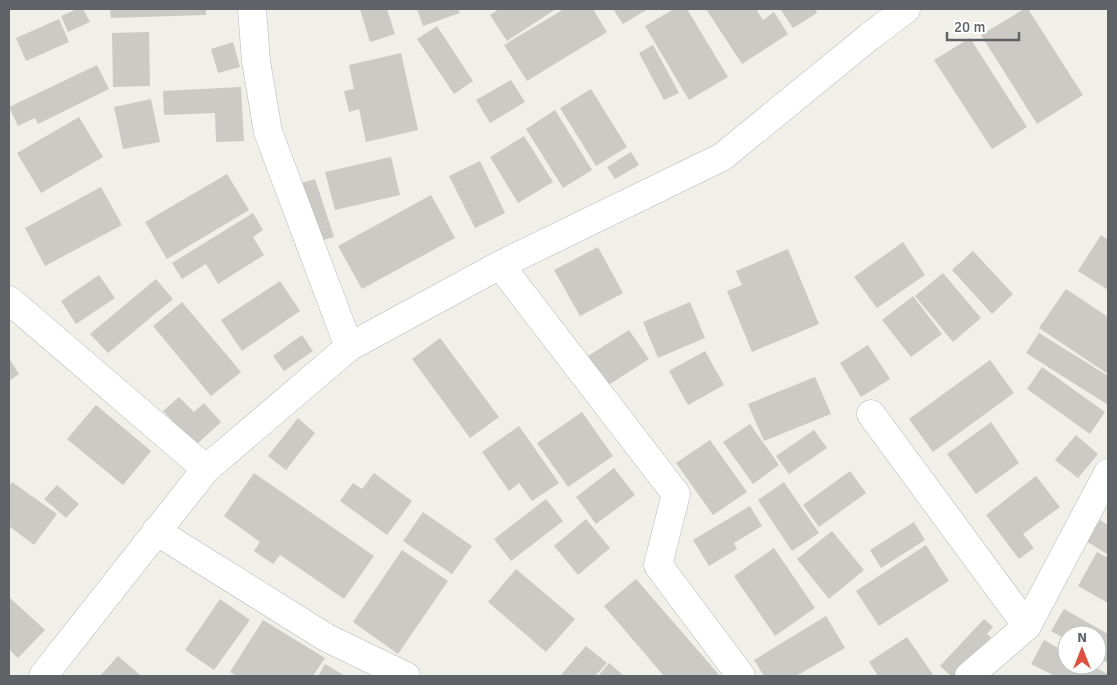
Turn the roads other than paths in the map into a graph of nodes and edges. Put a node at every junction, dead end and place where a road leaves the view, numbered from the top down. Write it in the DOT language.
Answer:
graph roads {
  1 [pos="252,9"];
  2 [pos="906,9"];
  3 [pos="500,265"];
  4 [pos="9,300"];
  5 [pos="349,347"];
  6 [pos="871,414"];
  7 [pos="206,469"];
  8 [pos="1108,473"];
  9 [pos="156,531"];
  10 [pos="1027,626"];
  11 [pos="43,676"];
  12 [pos="406,676"];
  13 [pos="741,676"];
  14 [pos="969,676"];
  1 -- 5 [label="street"];
  2 -- 3 [label="street"];
  3 -- 5 [label="street"];
  3 -- 13 [label="street"];
  4 -- 7 [label="street"];
  5 -- 7 [label="street"];
  6 -- 10 [label="street"];
  7 -- 9 [label="street"];
  8 -- 10 [label="street"];
  9 -- 11 [label="street"];
  9 -- 12 [label="street"];
  10 -- 14 [label="street"];
}
